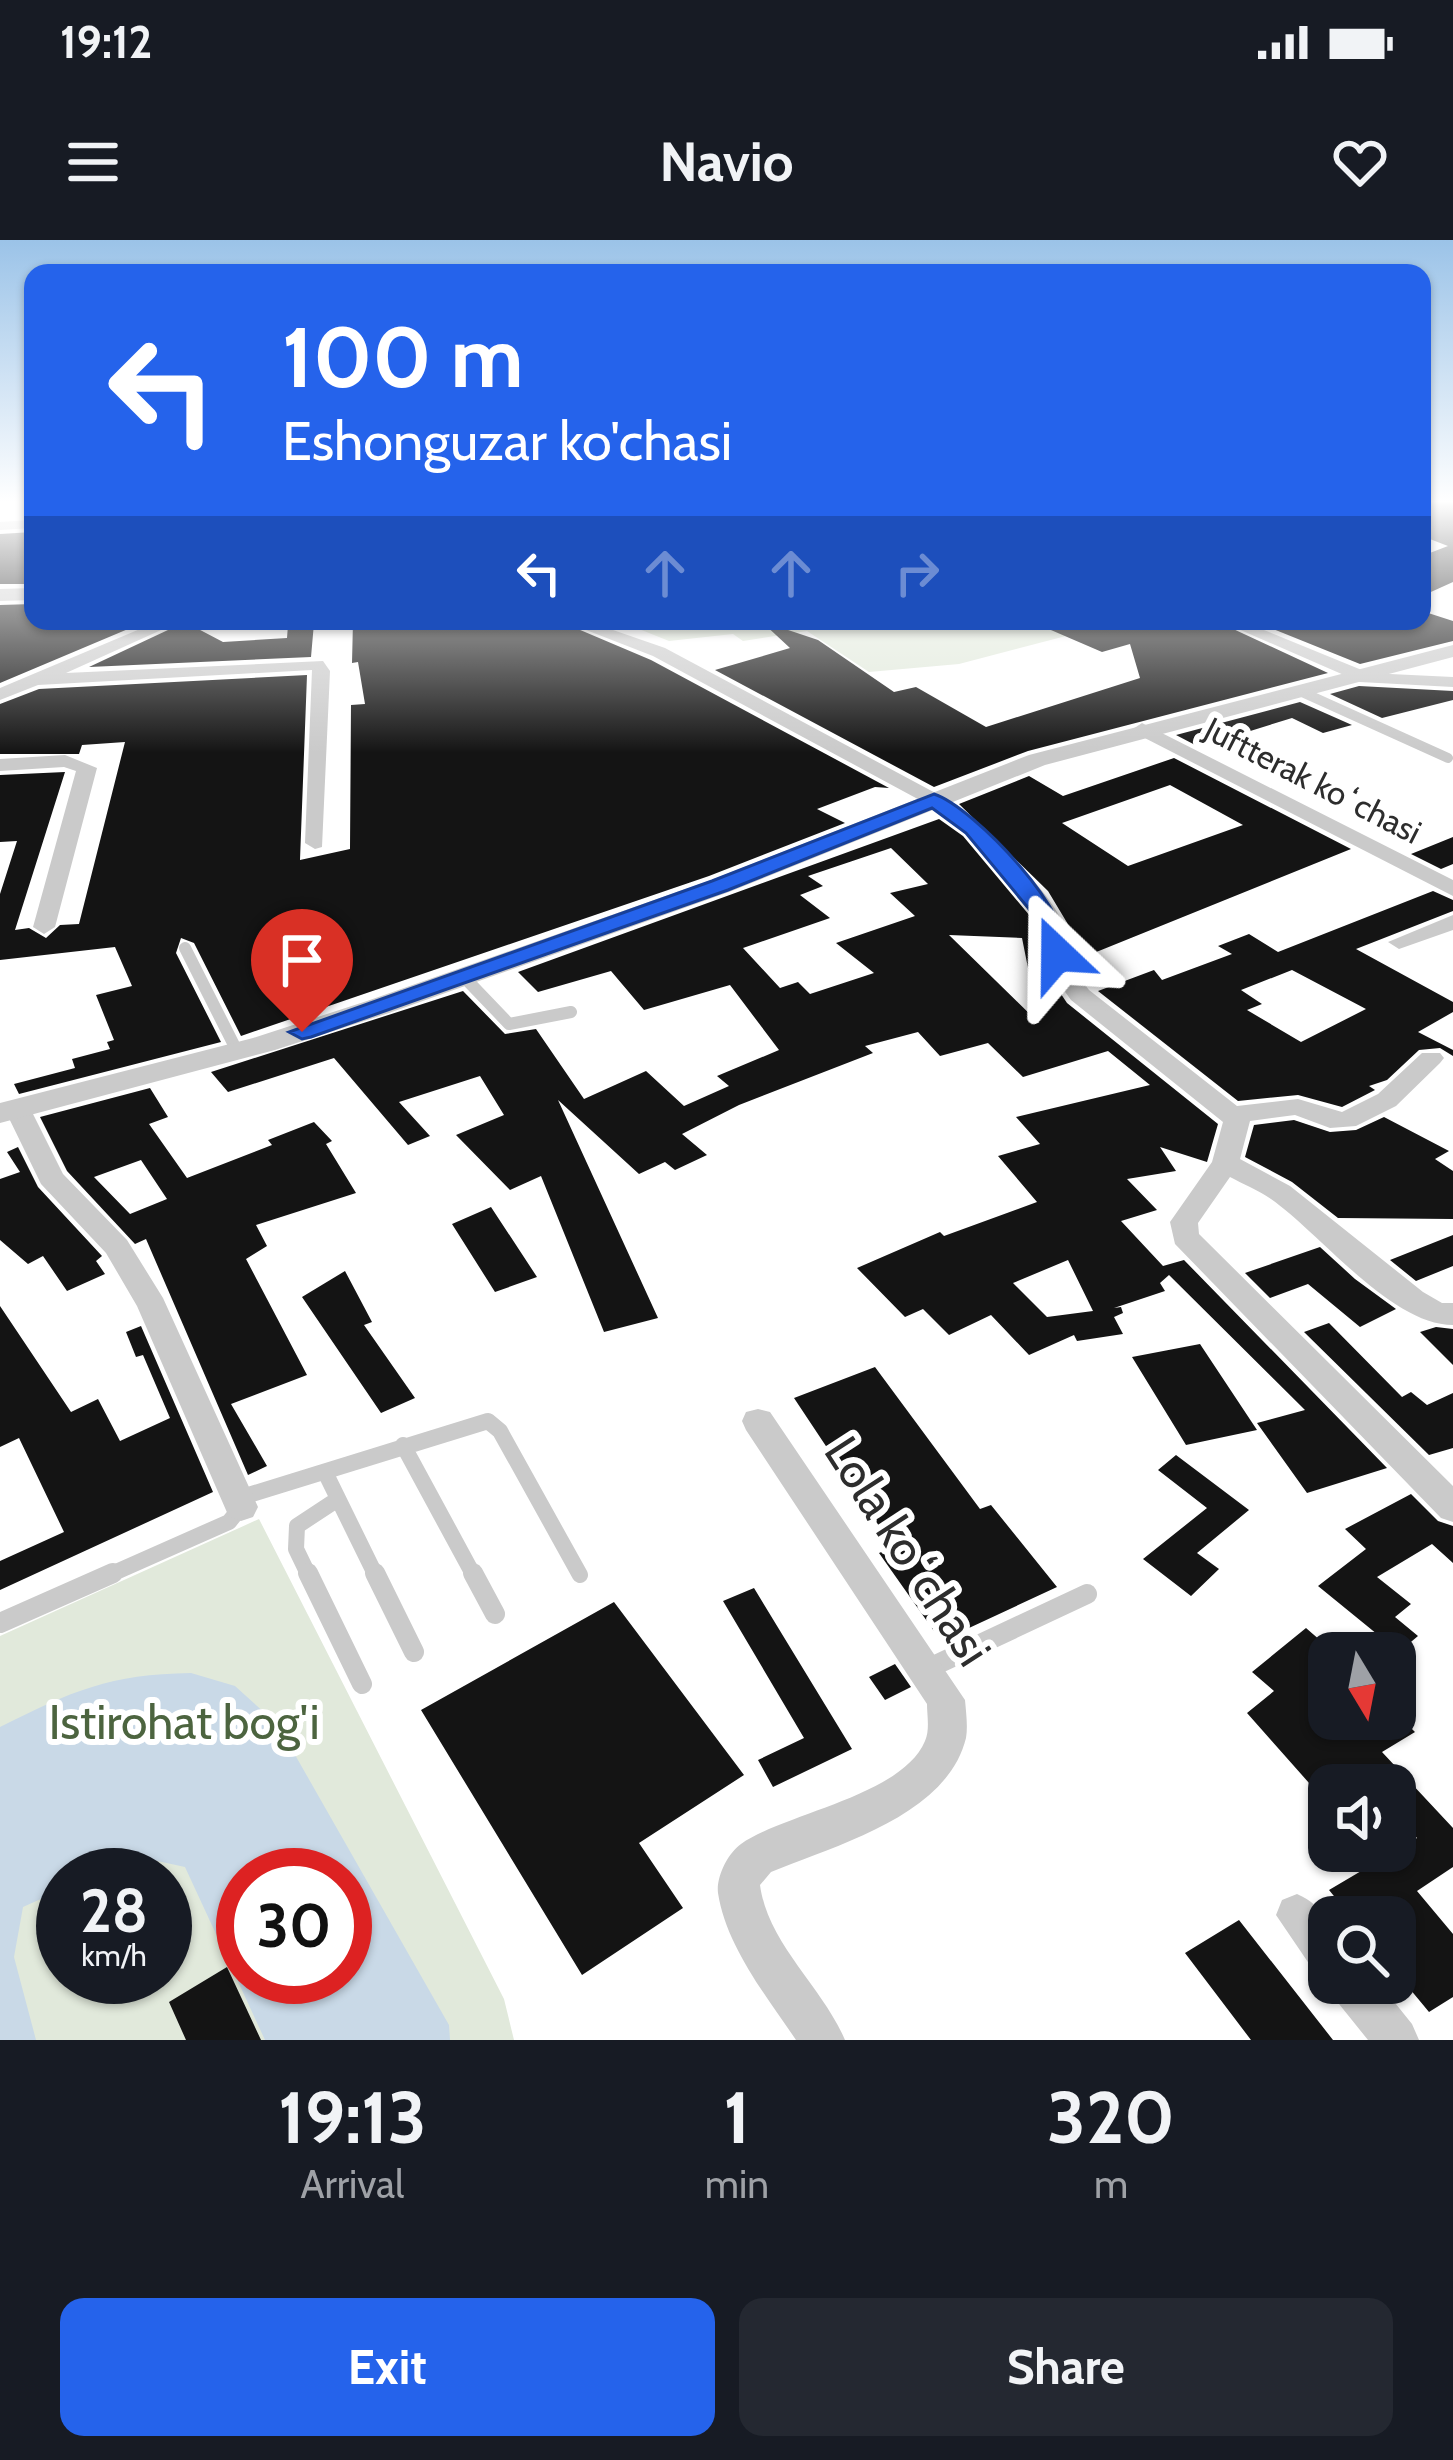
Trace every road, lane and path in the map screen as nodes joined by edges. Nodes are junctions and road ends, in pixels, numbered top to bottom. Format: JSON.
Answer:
{"nodes":[{"id":1,"x":152,"y":630,"type":"edge"},
{"id":2,"x":597,"y":630,"type":"edge"},
{"id":3,"x":1250,"y":630,"type":"edge"},
{"id":4,"x":1453,"y":651,"type":"edge"},
{"id":5,"x":1366,"y":678,"type":"junction"},
{"id":6,"x":37,"y":680,"type":"junction"},
{"id":7,"x":1453,"y":682,"type":"edge"},
{"id":8,"x":1302,"y":692,"type":"junction"},
{"id":9,"x":0,"y":695,"type":"edge"},
{"id":10,"x":1142,"y":729,"type":"junction"},
{"id":11,"x":1448,"y":758,"type":"dead end"},
{"id":12,"x":0,"y":765,"type":"edge"},
{"id":13,"x":934,"y":800,"type":"junction"},
{"id":14,"x":316,"y":843,"type":"dead end"},
{"id":15,"x":1453,"y":890,"type":"edge"},
{"id":16,"x":1453,"y":922,"type":"edge"},
{"id":17,"x":44,"y":927,"type":"dead end"},
{"id":18,"x":1399,"y":943,"type":"dead end"},
{"id":19,"x":185,"y":949,"type":"dead end"},
{"id":20,"x":464,"y":977,"type":"junction"},
{"id":21,"x":571,"y":1012,"type":"dead end"},
{"id":22,"x":237,"y":1051,"type":"junction"},
{"id":23,"x":1431,"y":1058,"type":"dead end"},
{"id":24,"x":9,"y":1110,"type":"edge"},
{"id":25,"x":1233,"y":1115,"type":"junction"},
{"id":26,"x":1225,"y":1162,"type":"junction"},
{"id":27,"x":1453,"y":1314,"type":"edge"},
{"id":28,"x":758,"y":1421,"type":"dead end"},
{"id":29,"x":403,"y":1445,"type":"junction"},
{"id":30,"x":325,"y":1472,"type":"junction"},
{"id":31,"x":338,"y":1499,"type":"junction"},
{"id":32,"x":240,"y":1503,"type":"junction"},
{"id":33,"x":1453,"y":1508,"type":"edge"},
{"id":34,"x":580,"y":1576,"type":"dead end"},
{"id":35,"x":1087,"y":1594,"type":"dead end"},
{"id":36,"x":495,"y":1614,"type":"dead end"},
{"id":37,"x":0,"y":1624,"type":"edge"},
{"id":38,"x":414,"y":1652,"type":"dead end"},
{"id":39,"x":927,"y":1669,"type":"junction"},
{"id":40,"x":362,"y":1684,"type":"dead end"},
{"id":41,"x":1297,"y":1915,"type":"dead end"},
{"id":42,"x":1308,"y":1929,"type":"edge"},
{"id":43,"x":1368,"y":2004,"type":"edge"},
{"id":44,"x":821,"y":2040,"type":"edge"},
{"id":45,"x":1396,"y":2040,"type":"edge"}],
"edges":[{"from":1,"to":6,"type":"street"},
{"from":2,"to":13,"type":"street"},
{"from":3,"to":5,"type":"street"},
{"from":4,"to":5,"type":"street"},
{"from":5,"to":7,"type":"street"},
{"from":5,"to":8,"type":"street"},
{"from":6,"to":9,"type":"street"},
{"from":6,"to":14,"type":"street"},
{"from":8,"to":10,"type":"street"},
{"from":8,"to":11,"type":"lane"},
{"from":10,"to":13,"type":"street"},
{"from":10,"to":15,"type":"street","name":"Juftterak koʻchasi"},
{"from":12,"to":17,"type":"street"},
{"from":13,"to":20,"type":"street"},
{"from":13,"to":25,"type":"street"},
{"from":16,"to":18,"type":"street"},
{"from":19,"to":22,"type":"lane"},
{"from":20,"to":21,"type":"lane"},
{"from":20,"to":22,"type":"street"},
{"from":22,"to":24,"type":"street"},
{"from":23,"to":25,"type":"street"},
{"from":24,"to":32,"type":"street"},
{"from":25,"to":26,"type":"street"},
{"from":26,"to":27,"type":"street"},
{"from":26,"to":33,"type":"street"},
{"from":28,"to":39,"type":"street","name":"Lola koʻchasi"},
{"from":29,"to":30,"type":"lane"},
{"from":29,"to":34,"type":"lane"},
{"from":29,"to":36,"type":"lane"},
{"from":30,"to":31,"type":"lane"},
{"from":30,"to":32,"type":"lane"},
{"from":31,"to":38,"type":"lane"},
{"from":31,"to":40,"type":"lane"},
{"from":32,"to":37,"type":"lane"},
{"from":35,"to":39,"type":"lane"},
{"from":39,"to":44,"type":"street","name":"Lola koʻchasi"},
{"from":41,"to":42,"type":"street"},
{"from":43,"to":45,"type":"street"}]}
